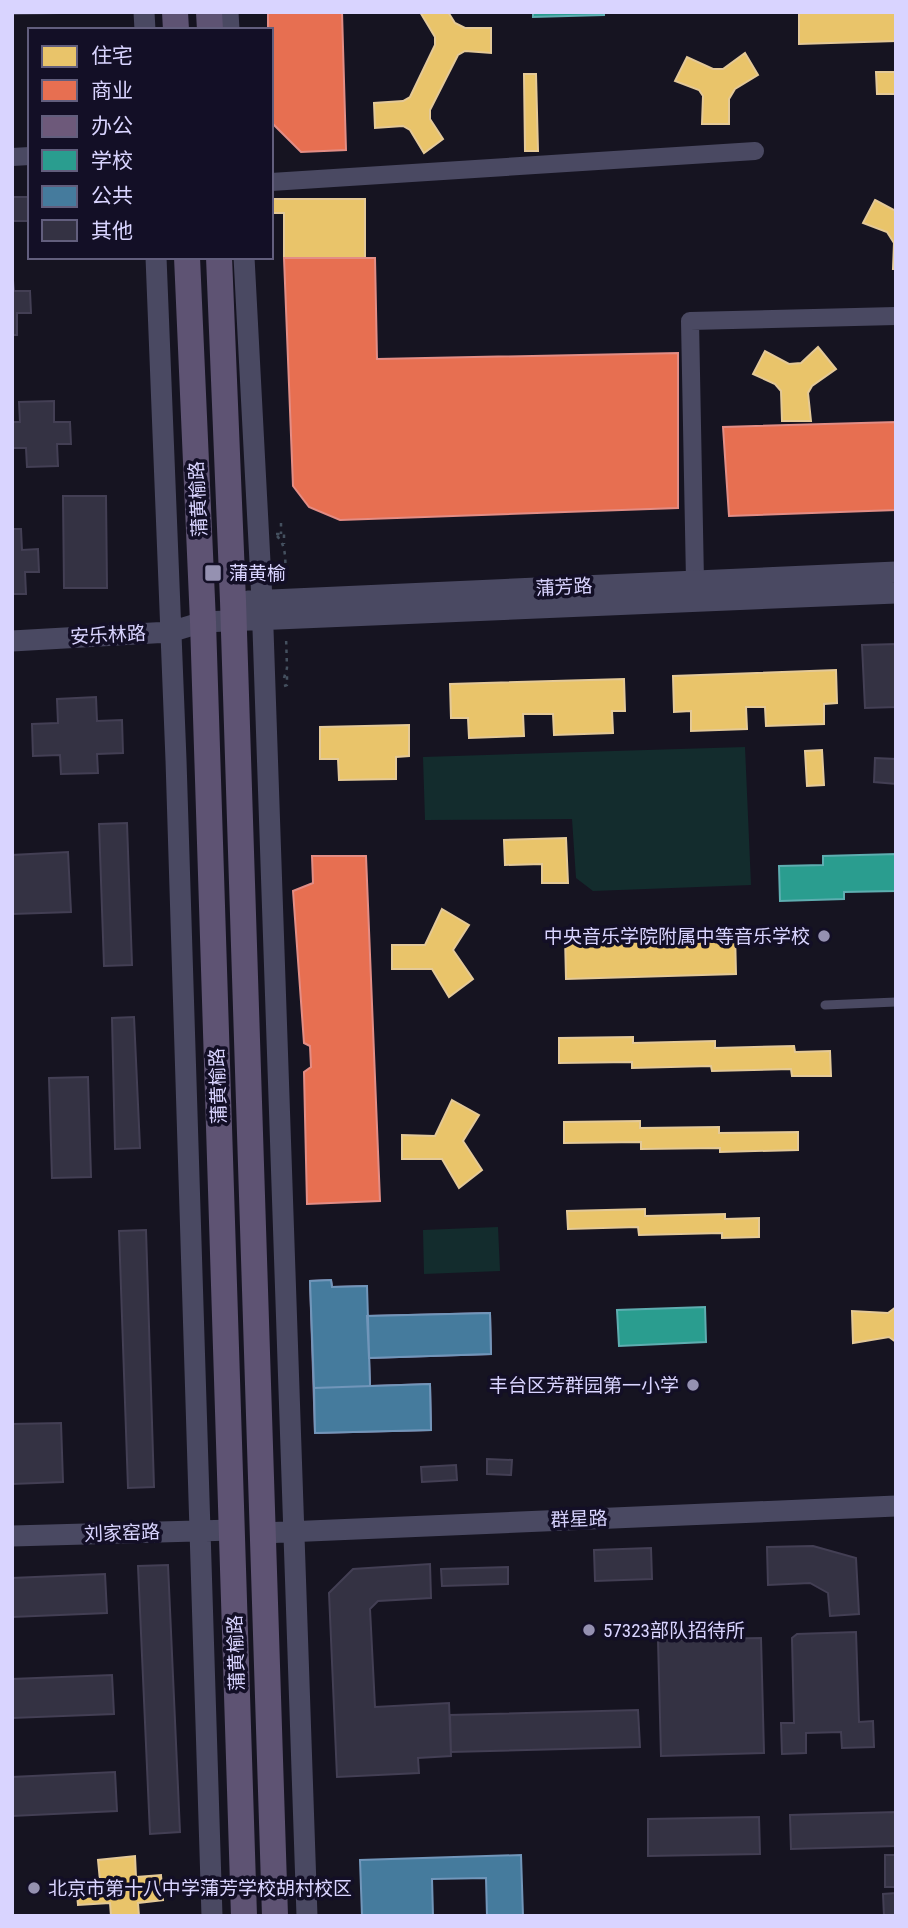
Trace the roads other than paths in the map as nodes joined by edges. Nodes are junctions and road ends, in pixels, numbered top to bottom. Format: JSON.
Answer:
{"nodes":[{"id":1,"x":755,"y":151,"type":"dead end"},
{"id":2,"x":273,"y":181,"type":"edge"},
{"id":3,"x":156,"y":259,"type":"edge"},
{"id":4,"x":187,"y":259,"type":"edge"},
{"id":5,"x":219,"y":259,"type":"edge"},
{"id":6,"x":244,"y":259,"type":"edge"},
{"id":7,"x":896,"y":316,"type":"edge"},
{"id":8,"x":896,"y":572,"type":"edge"},
{"id":9,"x":695,"y":581,"type":"junction"},
{"id":10,"x":896,"y":593,"type":"edge"},
{"id":11,"x":263,"y":610,"type":"junction"},
{"id":12,"x":233,"y":611,"type":"junction"},
{"id":13,"x":203,"y":622,"type":"junction"},
{"id":14,"x":170,"y":632,"type":"junction"},
{"id":15,"x":12,"y":640,"type":"edge"},
{"id":16,"x":896,"y":1002,"type":"edge"},
{"id":17,"x":825,"y":1005,"type":"dead end"},
{"id":18,"x":896,"y":1506,"type":"edge"},
{"id":19,"x":233,"y":1530,"type":"junction"},
{"id":20,"x":199,"y":1531,"type":"junction"},
{"id":21,"x":294,"y":1532,"type":"junction"},
{"id":22,"x":262,"y":1533,"type":"junction"},
{"id":23,"x":12,"y":1536,"type":"edge"},
{"id":24,"x":212,"y":1916,"type":"edge"},
{"id":25,"x":244,"y":1916,"type":"edge"},
{"id":26,"x":275,"y":1916,"type":"edge"},
{"id":27,"x":307,"y":1916,"type":"edge"}],
"edges":[{"from":1,"to":2,"type":"street"},
{"from":3,"to":14,"type":"street"},
{"from":4,"to":13,"type":"main road","name":"蒲黄榆路"},
{"from":5,"to":12,"type":"main road","name":"蒲黄榆路"},
{"from":6,"to":11,"type":"street"},
{"from":7,"to":9,"type":"street"},
{"from":8,"to":9,"type":"street","name":"蒲芳路"},
{"from":9,"to":11,"type":"street","name":"蒲芳路"},
{"from":10,"to":11,"type":"street","name":"蒲芳路"},
{"from":11,"to":12,"type":"street","name":"蒲芳路"},
{"from":11,"to":21,"type":"street"},
{"from":12,"to":13,"type":"street","name":"安乐林路"},
{"from":12,"to":22,"type":"main road","name":"蒲黄榆路"},
{"from":13,"to":14,"type":"street","name":"安乐林路"},
{"from":13,"to":19,"type":"main road","name":"蒲黄榆路"},
{"from":14,"to":15,"type":"street","name":"安乐林路"},
{"from":14,"to":20,"type":"street"},
{"from":16,"to":17,"type":"lane"},
{"from":18,"to":21,"type":"street","name":"群星路"},
{"from":19,"to":20,"type":"street","name":"刘家窑路"},
{"from":19,"to":25,"type":"main road","name":"蒲黄榆路"},
{"from":20,"to":23,"type":"street","name":"刘家窑路"},
{"from":20,"to":24,"type":"street"},
{"from":21,"to":22,"type":"street","name":"群星路"},
{"from":21,"to":27,"type":"street"},
{"from":22,"to":26,"type":"main road","name":"蒲黄榆路"}]}
